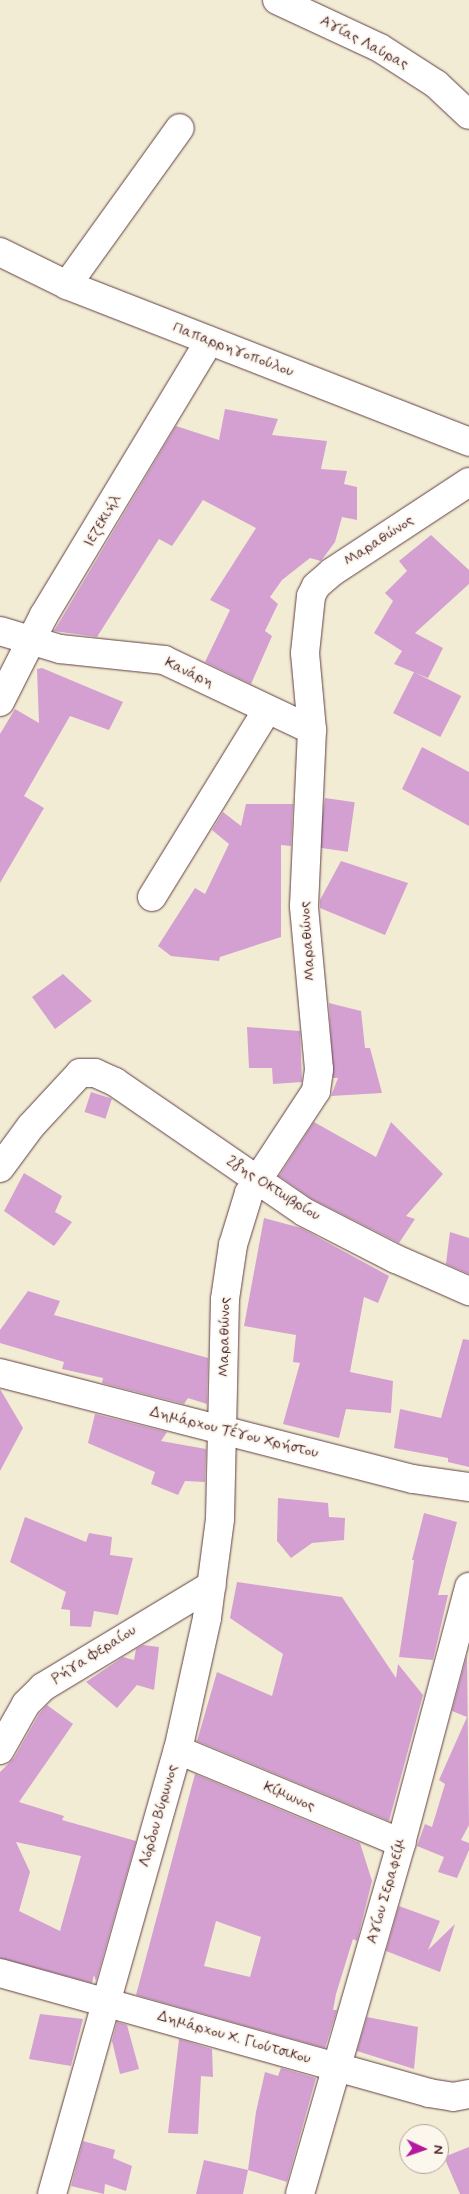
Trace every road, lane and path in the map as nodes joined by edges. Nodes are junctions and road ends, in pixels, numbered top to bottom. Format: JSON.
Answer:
{"nodes":[{"id":1,"x":277,"y":0,"type":"edge"},
{"id":2,"x":469,"y":115,"type":"edge"},
{"id":3,"x":180,"y":128,"type":"dead end"},
{"id":4,"x":0,"y":252,"type":"edge"},
{"id":5,"x":67,"y":285,"type":"junction"},
{"id":6,"x":209,"y":341,"type":"junction"},
{"id":7,"x":469,"y":442,"type":"edge"},
{"id":8,"x":469,"y":482,"type":"edge"},
{"id":9,"x":0,"y":631,"type":"edge"},
{"id":10,"x":33,"y":642,"type":"junction"},
{"id":11,"x":0,"y":702,"type":"edge"},
{"id":12,"x":267,"y":710,"type":"junction"},
{"id":13,"x":312,"y":730,"type":"junction"},
{"id":14,"x":152,"y":897,"type":"dead end"},
{"id":15,"x":0,"y":1168,"type":"edge"},
{"id":16,"x":256,"y":1181,"type":"junction"},
{"id":17,"x":469,"y":1291,"type":"edge"},
{"id":18,"x":0,"y":1374,"type":"edge"},
{"id":19,"x":224,"y":1430,"type":"junction"},
{"id":20,"x":469,"y":1487,"type":"edge"},
{"id":21,"x":212,"y":1585,"type":"junction"},
{"id":22,"x":469,"y":1587,"type":"edge"},
{"id":23,"x":462,"y":1646,"type":"edge"},
{"id":24,"x":0,"y":1750,"type":"edge"},
{"id":25,"x":178,"y":1750,"type":"junction"},
{"id":26,"x":400,"y":1843,"type":"junction"},
{"id":27,"x":0,"y":1973,"type":"edge"},
{"id":28,"x":105,"y":2001,"type":"junction"},
{"id":29,"x":337,"y":2067,"type":"junction"},
{"id":30,"x":469,"y":2094,"type":"edge"},
{"id":31,"x":52,"y":2194,"type":"edge"},
{"id":32,"x":300,"y":2194,"type":"edge"}],
"edges":[{"from":1,"to":2,"type":"street","name":"Αγίας Λαύρας"},
{"from":3,"to":5,"type":"street"},
{"from":4,"to":5,"type":"street","name":"Παπαρρηγοπούλου"},
{"from":5,"to":6,"type":"street","name":"Παπαρρηγοπούλου"},
{"from":6,"to":7,"type":"street","name":"Παπαρρηγοπούλου"},
{"from":6,"to":10,"type":"street","name":"Ιεζεκιήλ"},
{"from":8,"to":13,"type":"street","name":"Μαραθώνος"},
{"from":9,"to":10,"type":"street","name":"Κανάρη"},
{"from":10,"to":11,"type":"street","name":"Ιεζεκιήλ"},
{"from":10,"to":12,"type":"street","name":"Κανάρη"},
{"from":12,"to":13,"type":"street","name":"Κανάρη"},
{"from":12,"to":14,"type":"street"},
{"from":13,"to":16,"type":"street","name":"Μαραθώνος"},
{"from":15,"to":16,"type":"street","name":"28ης Οκτωβρίου"},
{"from":16,"to":17,"type":"street","name":"28ης Οκτωβρίου"},
{"from":16,"to":19,"type":"street","name":"Μαραθώνος"},
{"from":18,"to":19,"type":"street","name":"Δημάρχου Τέγου Χρήστου"},
{"from":19,"to":20,"type":"street","name":"Δημάρχου Τέγου Χρήστου"},
{"from":19,"to":21,"type":"street","name":"Λόρδου Βύρωνος"},
{"from":21,"to":24,"type":"street","name":"Ρήγα Φεραίου"},
{"from":21,"to":25,"type":"street","name":"Λόρδου Βύρωνος"},
{"from":22,"to":23,"type":"street","name":"Αγίου Σεραφείμ"},
{"from":23,"to":26,"type":"street","name":"Αγίου Σεραφείμ"},
{"from":25,"to":26,"type":"street","name":"Κίμωνος"},
{"from":25,"to":28,"type":"street","name":"Λόρδου Βύρωνος"},
{"from":26,"to":29,"type":"street","name":"Αγίου Σεραφείμ"},
{"from":27,"to":28,"type":"street","name":"Δημάρχου Χ. Γιούτσικου"},
{"from":28,"to":29,"type":"street","name":"Δημάρχου Χ. Γιούτσικου"},
{"from":28,"to":31,"type":"street","name":"Λόρδου Βύρωνος"},
{"from":29,"to":30,"type":"street","name":"Δημάρχου Χ. Γιούτσικου"},
{"from":29,"to":32,"type":"street","name":"Αγίου Σεραφείμ"}]}
